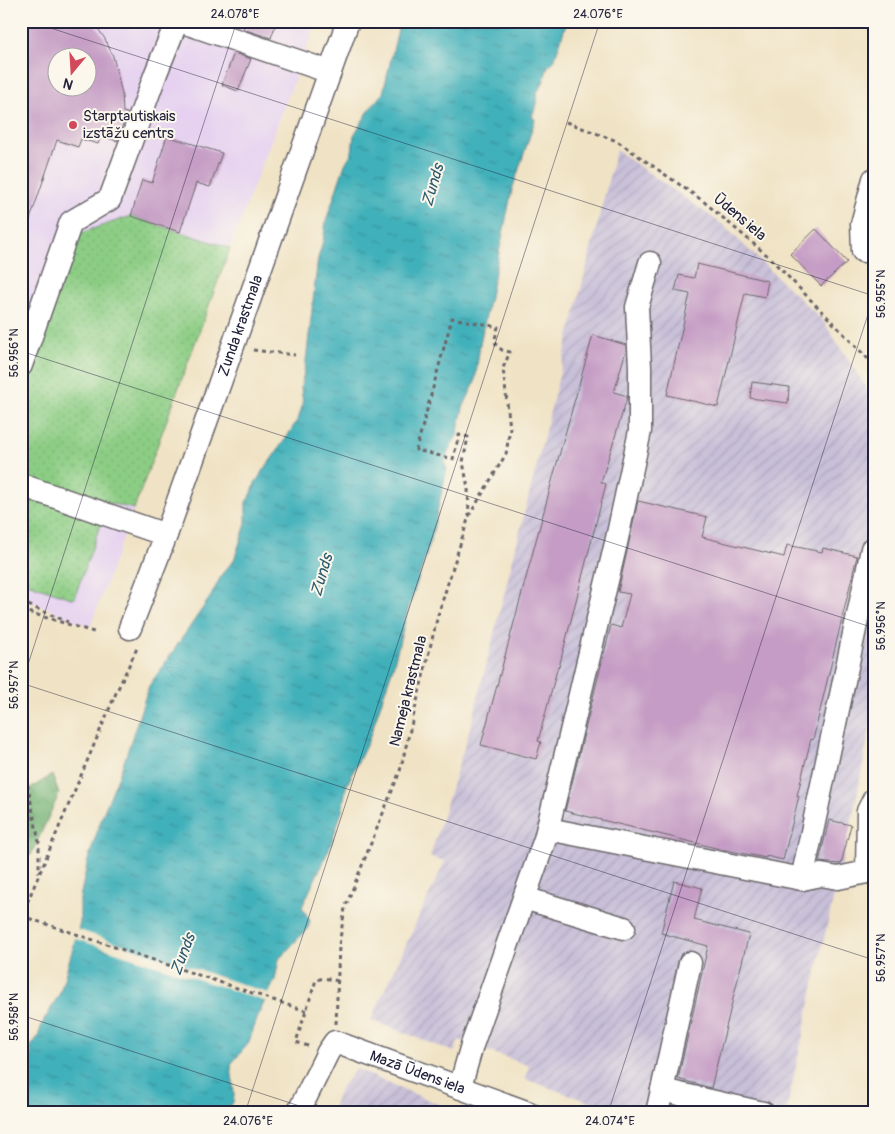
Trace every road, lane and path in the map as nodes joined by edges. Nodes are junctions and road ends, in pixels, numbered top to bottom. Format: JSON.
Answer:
{"nodes":[{"id":1,"x":178,"y":21,"type":"edge"},
{"id":2,"x":348,"y":21,"type":"edge"},
{"id":3,"x":330,"y":72,"type":"junction"},
{"id":4,"x":566,"y":122,"type":"dead end"},
{"id":5,"x":874,"y":179,"type":"edge"},
{"id":6,"x":863,"y":251,"type":"dead end"},
{"id":7,"x":650,"y":263,"type":"dead end"},
{"id":8,"x":248,"y":350,"type":"dead end"},
{"id":9,"x":295,"y":354,"type":"dead end"},
{"id":10,"x":21,"y":365,"type":"edge"},
{"id":11,"x":874,"y":365,"type":"edge"},
{"id":12,"x":21,"y":485,"type":"edge"},
{"id":13,"x":469,"y":516,"type":"junction"},
{"id":14,"x":166,"y":535,"type":"junction"},
{"id":15,"x":872,"y":549,"type":"dead end"},
{"id":16,"x":21,"y":602,"type":"edge"},
{"id":17,"x":21,"y":610,"type":"edge"},
{"id":18,"x":130,"y":628,"type":"dead end"},
{"id":19,"x":85,"y":629,"type":"junction"},
{"id":20,"x":98,"y":633,"type":"dead end"},
{"id":21,"x":21,"y":752,"type":"edge"},
{"id":22,"x":874,"y":799,"type":"edge"},
{"id":23,"x":548,"y":829,"type":"junction"},
{"id":24,"x":870,"y":872,"type":"edge"},
{"id":25,"x":39,"y":876,"type":"dead end"},
{"id":26,"x":802,"y":879,"type":"junction"},
{"id":27,"x":524,"y":898,"type":"junction"},
{"id":28,"x":22,"y":917,"type":"edge"},
{"id":29,"x":624,"y":928,"type":"dead end"},
{"id":30,"x":690,"y":963,"type":"dead end"},
{"id":31,"x":338,"y":981,"type":"junction"},
{"id":32,"x":305,"y":1009,"type":"junction"},
{"id":33,"x":296,"y":1042,"type":"dead end"},
{"id":34,"x":334,"y":1042,"type":"junction"},
{"id":35,"x":460,"y":1087,"type":"junction"},
{"id":36,"x":662,"y":1090,"type":"junction"},
{"id":37,"x":298,"y":1113,"type":"edge"},
{"id":38,"x":529,"y":1113,"type":"edge"},
{"id":39,"x":657,"y":1113,"type":"edge"},
{"id":40,"x":763,"y":1113,"type":"edge"}],
"edges":[{"from":1,"to":3,"type":"street"},
{"from":1,"to":10,"type":"street"},
{"from":2,"to":3,"type":"street","name":"Zunda krastmala"},
{"from":3,"to":14,"type":"street","name":"Zunda krastmala"},
{"from":4,"to":11,"type":"path","name":"Ūdens iela"},
{"from":5,"to":6,"type":"street"},
{"from":7,"to":23,"type":"street"},
{"from":8,"to":9,"type":"path"},
{"from":12,"to":14,"type":"street"},
{"from":13,"to":13,"type":"path","name":"Nameja krastmala"},
{"from":13,"to":31,"type":"path","name":"Nameja krastmala"},
{"from":14,"to":18,"type":"street","name":"Zunda krastmala"},
{"from":15,"to":26,"type":"street"},
{"from":16,"to":19,"type":"path"},
{"from":17,"to":19,"type":"path"},
{"from":19,"to":20,"type":"path"},
{"from":21,"to":25,"type":"path"},
{"from":22,"to":24,"type":"street"},
{"from":23,"to":26,"type":"street"},
{"from":23,"to":27,"type":"street"},
{"from":24,"to":26,"type":"street"},
{"from":27,"to":29,"type":"street"},
{"from":27,"to":35,"type":"street"},
{"from":28,"to":32,"type":"path"},
{"from":30,"to":36,"type":"street"},
{"from":31,"to":32,"type":"path"},
{"from":31,"to":34,"type":"path","name":"Nameja krastmala"},
{"from":32,"to":33,"type":"path"},
{"from":34,"to":35,"type":"street","name":"Mazā Ūdens iela"},
{"from":34,"to":37,"type":"street"},
{"from":35,"to":38,"type":"street","name":"Mazā Ūdens iela"},
{"from":36,"to":39,"type":"street"},
{"from":36,"to":40,"type":"street"}]}
